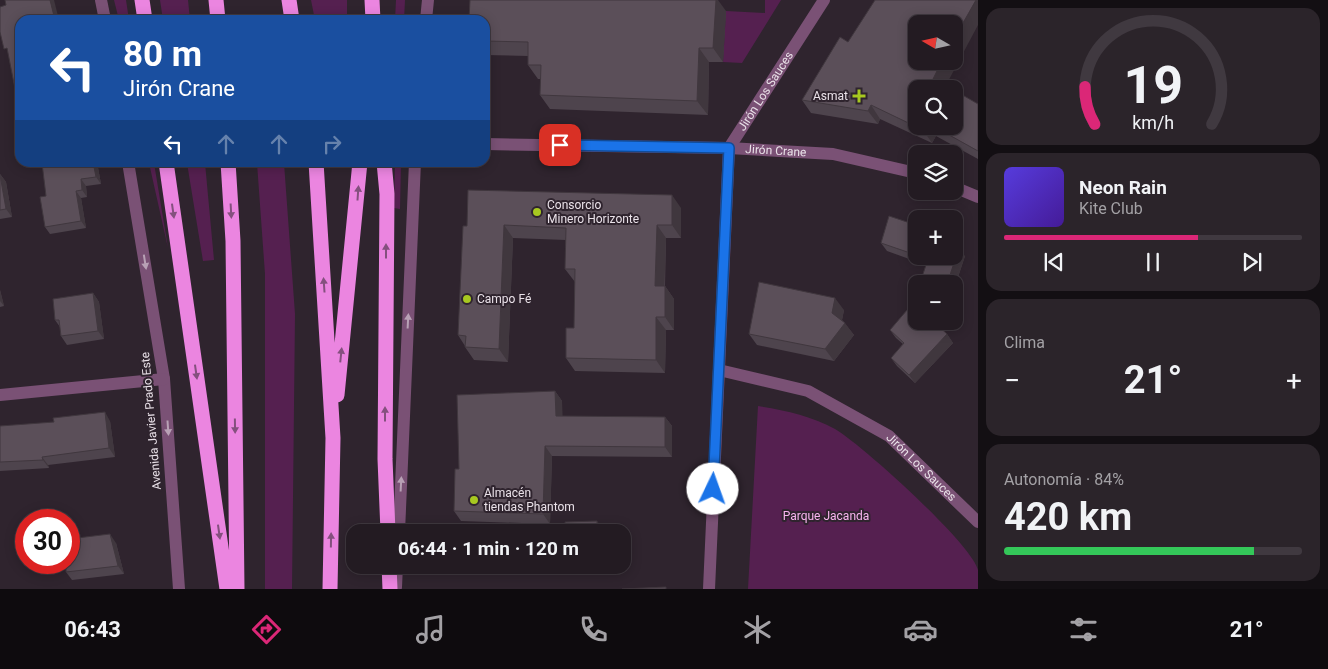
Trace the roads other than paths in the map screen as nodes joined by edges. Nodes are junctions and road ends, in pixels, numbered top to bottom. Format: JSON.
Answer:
{"nodes":[{"id":1,"x":101,"y":0,"type":"edge"},
{"id":2,"x":142,"y":0,"type":"edge"},
{"id":3,"x":216,"y":0,"type":"edge"},
{"id":4,"x":289,"y":0,"type":"edge"},
{"id":5,"x":371,"y":0,"type":"edge"},
{"id":6,"x":428,"y":0,"type":"edge"},
{"id":7,"x":824,"y":0,"type":"edge"},
{"id":8,"x":104,"y":15,"type":"edge"},
{"id":9,"x":144,"y":15,"type":"edge"},
{"id":10,"x":218,"y":15,"type":"edge"},
{"id":11,"x":291,"y":15,"type":"edge"},
{"id":12,"x":370,"y":15,"type":"edge"},
{"id":13,"x":373,"y":15,"type":"edge"},
{"id":14,"x":426,"y":15,"type":"edge"},
{"id":15,"x":490,"y":144,"type":"edge"},
{"id":16,"x":729,"y":148,"type":"junction"},
{"id":17,"x":129,"y":167,"type":"edge"},
{"id":18,"x":167,"y":167,"type":"edge"},
{"id":19,"x":228,"y":167,"type":"edge"},
{"id":20,"x":316,"y":167,"type":"edge"},
{"id":21,"x":360,"y":167,"type":"edge"},
{"id":22,"x":384,"y":167,"type":"edge"},
{"id":23,"x":416,"y":167,"type":"edge"},
{"id":24,"x":908,"y":172,"type":"edge"},
{"id":25,"x":963,"y":191,"type":"edge"},
{"id":26,"x":978,"y":197,"type":"edge"},
{"id":27,"x":719,"y":370,"type":"junction"},
{"id":28,"x":164,"y":379,"type":"junction"},
{"id":29,"x":0,"y":395,"type":"edge"},
{"id":30,"x":333,"y":438,"type":"junction"},
{"id":31,"x":978,"y":522,"type":"edge"},
{"id":32,"x":388,"y":524,"type":"edge"},
{"id":33,"x":399,"y":524,"type":"edge"},
{"id":34,"x":389,"y":574,"type":"edge"},
{"id":35,"x":397,"y":574,"type":"edge"},
{"id":36,"x":179,"y":589,"type":"edge"},
{"id":37,"x":227,"y":589,"type":"edge"},
{"id":38,"x":237,"y":589,"type":"edge"},
{"id":39,"x":330,"y":589,"type":"edge"},
{"id":40,"x":390,"y":589,"type":"edge"},
{"id":41,"x":396,"y":589,"type":"edge"},
{"id":42,"x":709,"y":589,"type":"edge"}],
"edges":[{"from":1,"to":8,"type":"street"},
{"from":2,"to":9,"type":"highway"},
{"from":3,"to":10,"type":"highway"},
{"from":4,"to":11,"type":"highway"},
{"from":5,"to":12,"type":"highway"},
{"from":5,"to":13,"type":"highway"},
{"from":6,"to":14,"type":"street"},
{"from":7,"to":16,"type":"street","name":"Jirón Los Sauces"},
{"from":15,"to":16,"type":"street","name":"Jirón Crane"},
{"from":16,"to":24,"type":"street","name":"Jirón Crane"},
{"from":16,"to":27,"type":"street"},
{"from":17,"to":28,"type":"street","name":"Avenida Javier Prado Este","one_way":true},
{"from":18,"to":37,"type":"highway","one_way":true},
{"from":19,"to":38,"type":"highway","one_way":true},
{"from":30,"to":20,"type":"highway","one_way":true},
{"from":30,"to":21,"type":"highway","one_way":true},
{"from":32,"to":22,"type":"highway","one_way":true},
{"from":33,"to":23,"type":"street","one_way":true},
{"from":25,"to":26,"type":"street"},
{"from":27,"to":31,"type":"street","name":"Jirón Los Sauces"},
{"from":27,"to":42,"type":"street"},
{"from":28,"to":29,"type":"street"},
{"from":28,"to":36,"type":"street","name":"Avenida Javier Prado Este","one_way":true},
{"from":39,"to":30,"type":"highway","one_way":true},
{"from":34,"to":40,"type":"highway"},
{"from":35,"to":41,"type":"street"}]}
